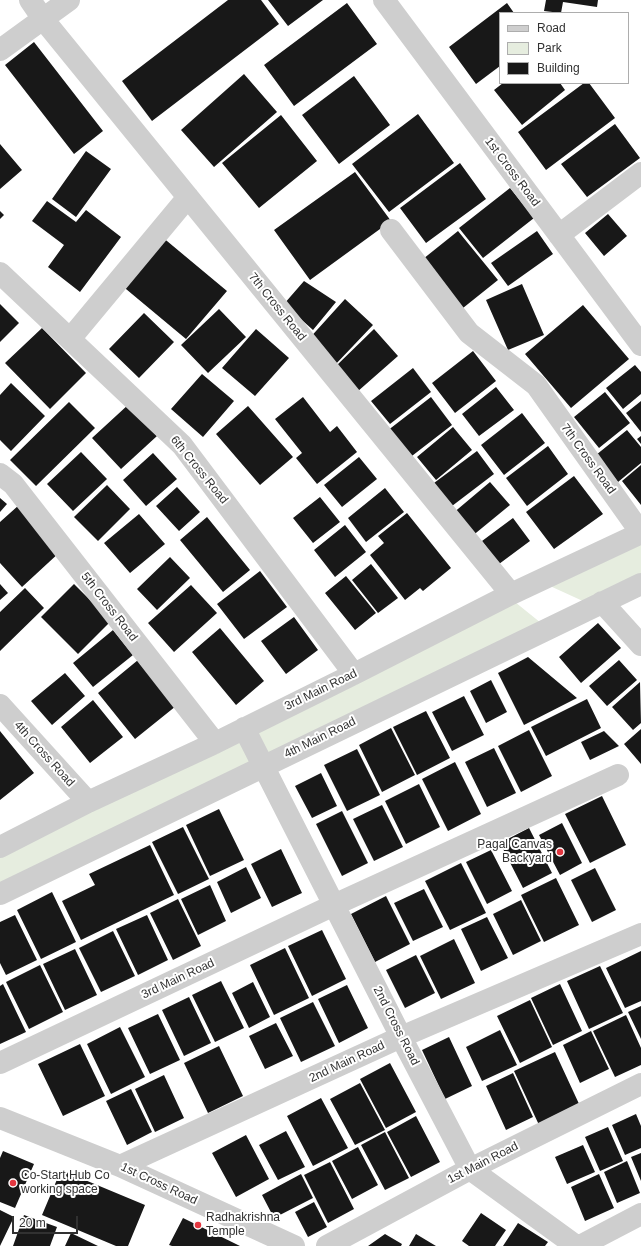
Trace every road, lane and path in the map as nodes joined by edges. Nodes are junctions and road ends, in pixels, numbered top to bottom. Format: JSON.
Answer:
{"nodes":[{"id":1,"x":30,"y":0,"type":"edge"},
{"id":2,"x":69,"y":0,"type":"edge"},
{"id":3,"x":384,"y":0,"type":"edge"},
{"id":4,"x":43,"y":19,"type":"junction"},
{"id":5,"x":0,"y":50,"type":"edge"},
{"id":6,"x":641,"y":172,"type":"edge"},
{"id":7,"x":188,"y":197,"type":"junction"},
{"id":8,"x":391,"y":230,"type":"dead end"},
{"id":9,"x":559,"y":235,"type":"junction"},
{"id":10,"x":0,"y":273,"type":"edge"},
{"id":11,"x":70,"y":339,"type":"junction"},
{"id":12,"x":641,"y":345,"type":"edge"},
{"id":13,"x":0,"y":474,"type":"edge"},
{"id":14,"x":641,"y":533,"type":"edge"},
{"id":15,"x":641,"y":584,"type":"edge"},
{"id":16,"x":511,"y":594,"type":"junction"},
{"id":17,"x":602,"y":602,"type":"junction"},
{"id":18,"x":641,"y":645,"type":"edge"},
{"id":19,"x":354,"y":674,"type":"junction"},
{"id":20,"x":0,"y":705,"type":"edge"},
{"id":21,"x":244,"y":728,"type":"junction"},
{"id":22,"x":214,"y":743,"type":"junction"},
{"id":23,"x":264,"y":765,"type":"junction"},
{"id":24,"x":618,"y":775,"type":"dead end"},
{"id":25,"x":88,"y":802,"type":"junction"},
{"id":26,"x":0,"y":847,"type":"edge"},
{"id":27,"x":0,"y":894,"type":"edge"},
{"id":28,"x":334,"y":905,"type":"junction"},
{"id":29,"x":641,"y":934,"type":"edge"},
{"id":30,"x":401,"y":1037,"type":"junction"},
{"id":31,"x":0,"y":1063,"type":"edge"},
{"id":32,"x":641,"y":1084,"type":"edge"},
{"id":33,"x":0,"y":1118,"type":"edge"},
{"id":34,"x":120,"y":1166,"type":"junction"},
{"id":35,"x":470,"y":1169,"type":"junction"},
{"id":36,"x":641,"y":1214,"type":"edge"},
{"id":37,"x":294,"y":1246,"type":"edge"},
{"id":38,"x":327,"y":1246,"type":"edge"},
{"id":39,"x":576,"y":1246,"type":"edge"},
{"id":40,"x":580,"y":1246,"type":"edge"}],
"edges":[{"from":1,"to":4,"type":"street"},
{"from":2,"to":4,"type":"street"},
{"from":3,"to":9,"type":"street","name":"1st Cross Road"},
{"from":4,"to":5,"type":"street"},
{"from":4,"to":7,"type":"street","name":"7th Cross Road"},
{"from":6,"to":9,"type":"street"},
{"from":7,"to":11,"type":"street"},
{"from":7,"to":16,"type":"street","name":"7th Cross Road"},
{"from":8,"to":14,"type":"street","name":"7th Cross Road"},
{"from":9,"to":12,"type":"street","name":"1st Cross Road"},
{"from":10,"to":11,"type":"street","name":"6th Cross Road"},
{"from":11,"to":19,"type":"street","name":"6th Cross Road"},
{"from":13,"to":22,"type":"street","name":"5th Cross Road"},
{"from":14,"to":16,"type":"street","name":"3rd Main Road"},
{"from":15,"to":17,"type":"street","name":"4th Main Road"},
{"from":16,"to":19,"type":"street","name":"3rd Main Road"},
{"from":17,"to":18,"type":"street"},
{"from":17,"to":23,"type":"street","name":"4th Main Road"},
{"from":19,"to":21,"type":"street","name":"3rd Main Road"},
{"from":20,"to":25,"type":"street","name":"4th Cross Road"},
{"from":21,"to":22,"type":"street","name":"3rd Main Road"},
{"from":21,"to":23,"type":"street","name":"2nd Cross Road"},
{"from":22,"to":25,"type":"street","name":"3rd Main Road"},
{"from":23,"to":27,"type":"street","name":"4th Main Road"},
{"from":23,"to":28,"type":"street","name":"2nd Cross Road"},
{"from":24,"to":28,"type":"street","name":"3rd Main Road"},
{"from":25,"to":26,"type":"street","name":"3rd Main Road"},
{"from":28,"to":30,"type":"street","name":"2nd Cross Road"},
{"from":28,"to":31,"type":"street","name":"3rd Main Road"},
{"from":29,"to":30,"type":"street","name":"2nd Main Road"},
{"from":30,"to":34,"type":"street","name":"2nd Main Road"},
{"from":30,"to":35,"type":"street","name":"2nd Cross Road"},
{"from":32,"to":35,"type":"street","name":"1st Main Road"},
{"from":33,"to":34,"type":"street","name":"1st Cross Road"},
{"from":34,"to":37,"type":"street","name":"1st Cross Road"},
{"from":35,"to":38,"type":"street","name":"1st Main Road"},
{"from":35,"to":39,"type":"street","name":"2nd Cross Road"},
{"from":36,"to":40,"type":"street"}]}
